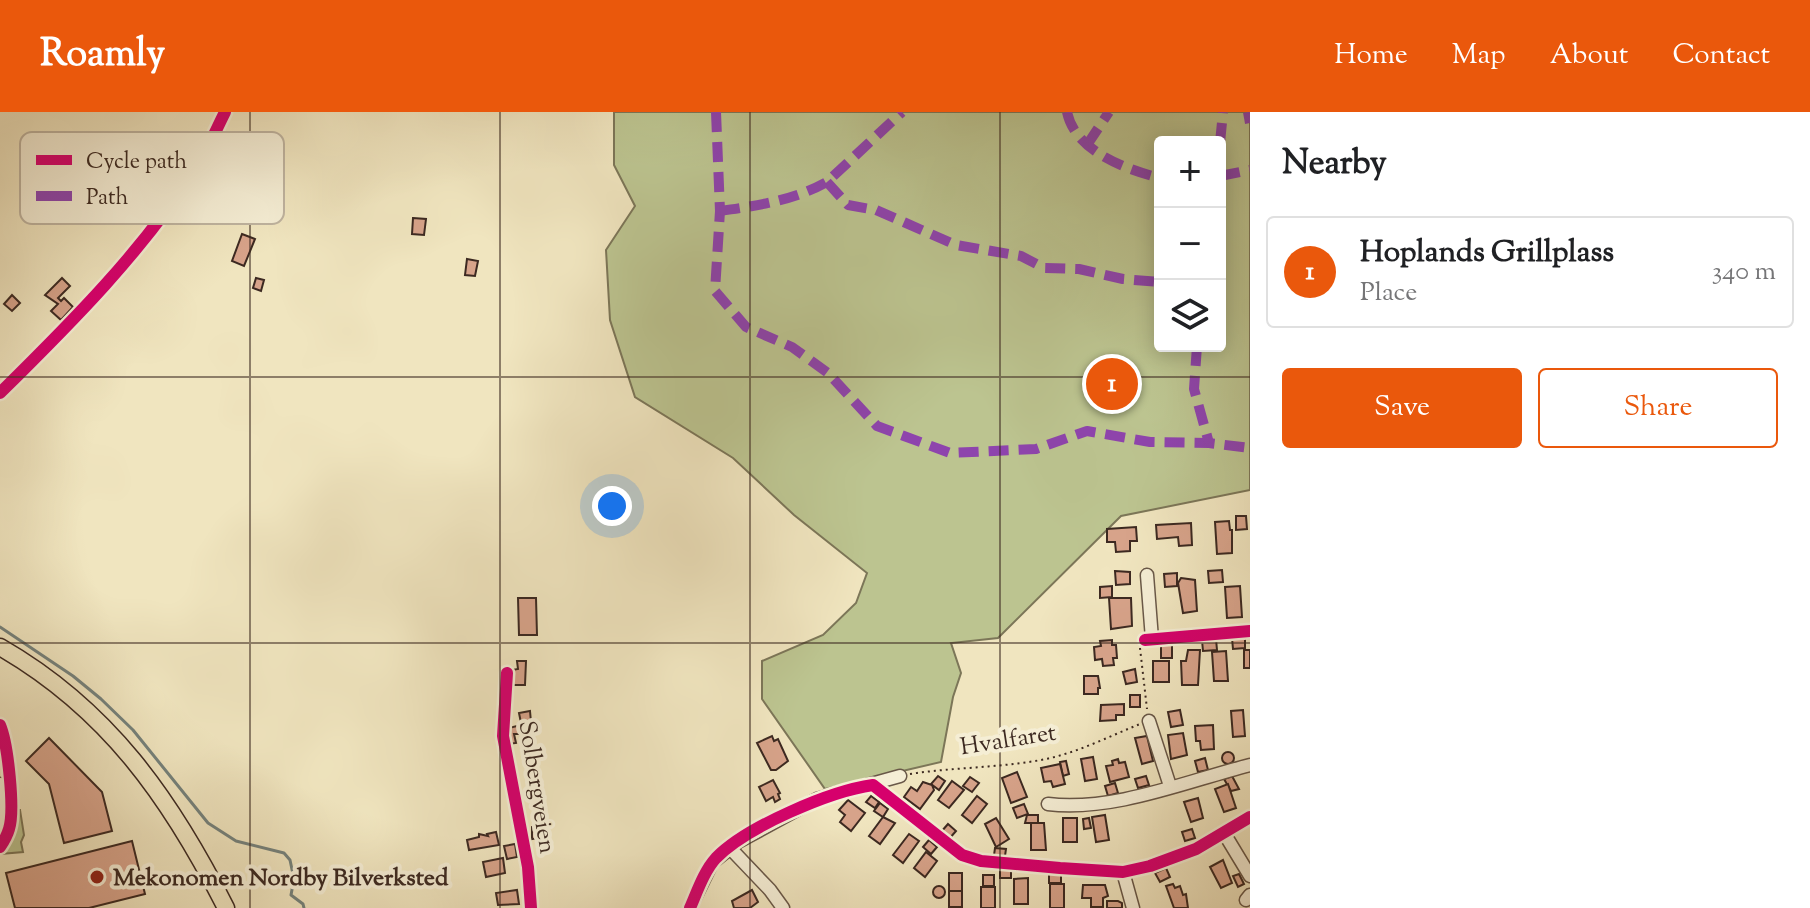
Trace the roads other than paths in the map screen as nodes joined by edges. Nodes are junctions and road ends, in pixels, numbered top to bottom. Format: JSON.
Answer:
{"nodes":[{"id":1,"x":225,"y":112,"type":"edge"},
{"id":2,"x":215,"y":132,"type":"edge"},
{"id":3,"x":154,"y":224,"type":"edge"},
{"id":4,"x":0,"y":393,"type":"edge"},
{"id":5,"x":1147,"y":575,"type":"dead end"},
{"id":6,"x":1250,"y":631,"type":"edge"},
{"id":7,"x":0,"y":647,"type":"edge"},
{"id":8,"x":507,"y":673,"type":"dead end"},
{"id":9,"x":1149,"y":721,"type":"road end"},
{"id":10,"x":1250,"y":765,"type":"edge"},
{"id":11,"x":900,"y":776,"type":"road end"},
{"id":12,"x":0,"y":784,"type":"edge"},
{"id":13,"x":873,"y":785,"type":"junction"},
{"id":14,"x":1170,"y":786,"type":"junction"},
{"id":15,"x":1048,"y":804,"type":"dead end"},
{"id":16,"x":1250,"y":817,"type":"edge"},
{"id":17,"x":0,"y":827,"type":"edge"},
{"id":18,"x":1224,"y":833,"type":"junction"},
{"id":19,"x":730,"y":848,"type":"junction"},
{"id":20,"x":1123,"y":872,"type":"junction"},
{"id":21,"x":1250,"y":876,"type":"edge"},
{"id":22,"x":226,"y":908,"type":"edge"},
{"id":23,"x":531,"y":908,"type":"edge"},
{"id":24,"x":690,"y":908,"type":"edge"},
{"id":25,"x":783,"y":908,"type":"edge"},
{"id":26,"x":1133,"y":908,"type":"edge"}],
"edges":[{"from":1,"to":2,"type":"street"},
{"from":3,"to":4,"type":"street"},
{"from":5,"to":6,"type":"street"},
{"from":7,"to":22,"type":"main road"},
{"from":8,"to":23,"type":"street","name":"Solbergveien"},
{"from":9,"to":14,"type":"street"},
{"from":10,"to":14,"type":"street"},
{"from":11,"to":13,"type":"street"},
{"from":12,"to":17,"type":"street"},
{"from":13,"to":19,"type":"street"},
{"from":13,"to":20,"type":"street"},
{"from":14,"to":15,"type":"street"},
{"from":16,"to":18,"type":"street"},
{"from":18,"to":20,"type":"street"},
{"from":18,"to":21,"type":"street"},
{"from":19,"to":24,"type":"street"},
{"from":19,"to":25,"type":"street"},
{"from":20,"to":26,"type":"street"}]}
